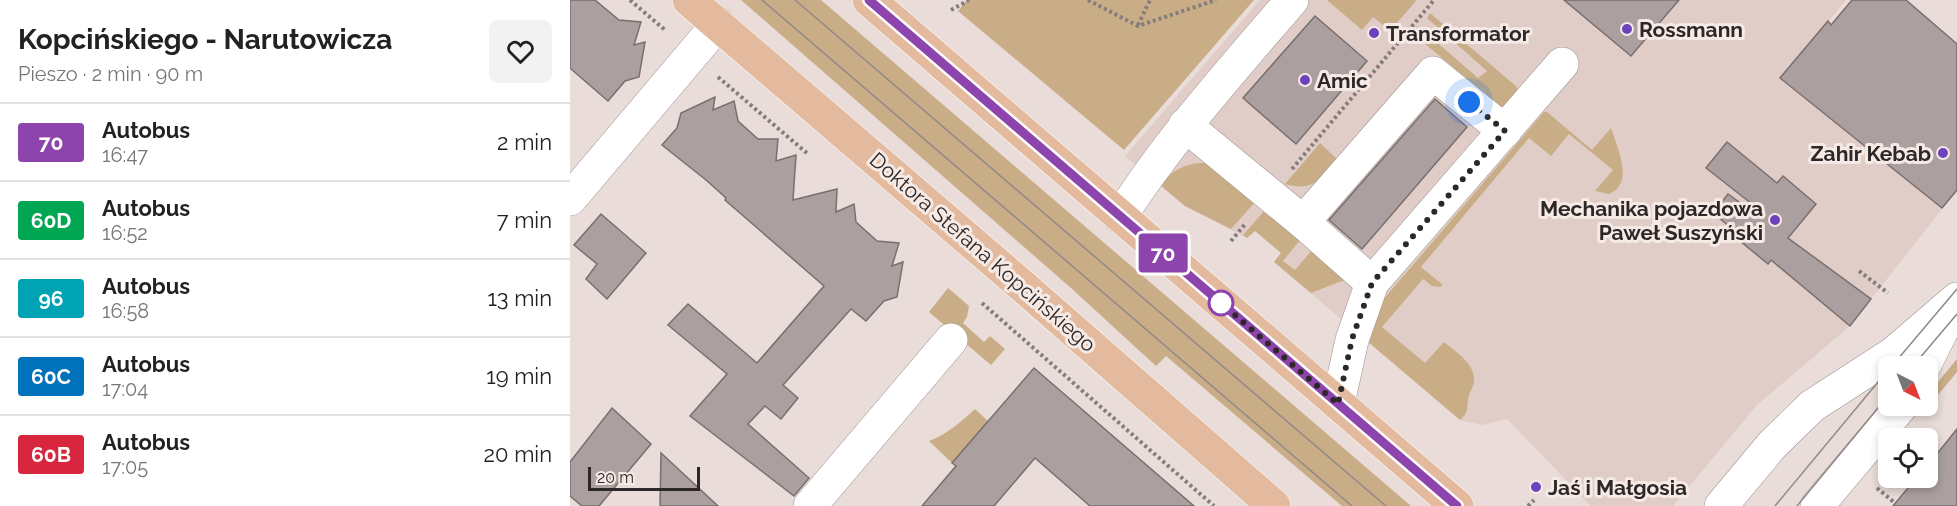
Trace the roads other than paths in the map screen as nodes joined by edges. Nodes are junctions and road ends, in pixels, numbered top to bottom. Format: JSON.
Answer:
{"nodes":[{"id":1,"x":689,"y":0,"type":"edge"},
{"id":2,"x":869,"y":0,"type":"edge"},
{"id":3,"x":1292,"y":0,"type":"edge"},
{"id":4,"x":717,"y":24,"type":"junction"},
{"id":5,"x":1562,"y":64,"type":"dead end"},
{"id":6,"x":1185,"y":124,"type":"junction"},
{"id":7,"x":1505,"y":131,"type":"junction"},
{"id":8,"x":570,"y":199,"type":"edge"},
{"id":9,"x":1120,"y":216,"type":"junction"},
{"id":10,"x":1303,"y":222,"type":"junction"},
{"id":11,"x":1372,"y":283,"type":"junction"},
{"id":12,"x":1957,"y":299,"type":"edge"},
{"id":13,"x":1957,"y":304,"type":"edge"},
{"id":14,"x":951,"y":340,"type":"dead end"},
{"id":15,"x":1929,"y":356,"type":"edge"},
{"id":16,"x":1338,"y":404,"type":"junction"},
{"id":17,"x":1893,"y":416,"type":"edge"},
{"id":18,"x":810,"y":506,"type":"edge"},
{"id":19,"x":1274,"y":506,"type":"edge"},
{"id":20,"x":1457,"y":506,"type":"edge"},
{"id":21,"x":1721,"y":506,"type":"edge"},
{"id":22,"x":1817,"y":506,"type":"edge"}],
"edges":[{"from":1,"to":4,"type":"main road","name":"Doktora Stefana Kopcińskiego"},
{"from":2,"to":9,"type":"main road"},
{"from":3,"to":6,"type":"street"},
{"from":4,"to":8,"type":"street"},
{"from":4,"to":19,"type":"main road","name":"Doktora Stefana Kopcińskiego"},
{"from":5,"to":7,"type":"street"},
{"from":6,"to":9,"type":"street"},
{"from":6,"to":10,"type":"street"},
{"from":7,"to":10,"type":"street"},
{"from":7,"to":11,"type":"street"},
{"from":9,"to":16,"type":"main road"},
{"from":10,"to":11,"type":"street"},
{"from":11,"to":16,"type":"street"},
{"from":12,"to":21,"type":"street"},
{"from":13,"to":15,"type":"street"},
{"from":14,"to":18,"type":"street"},
{"from":16,"to":20,"type":"main road"},
{"from":17,"to":22,"type":"street"}]}
